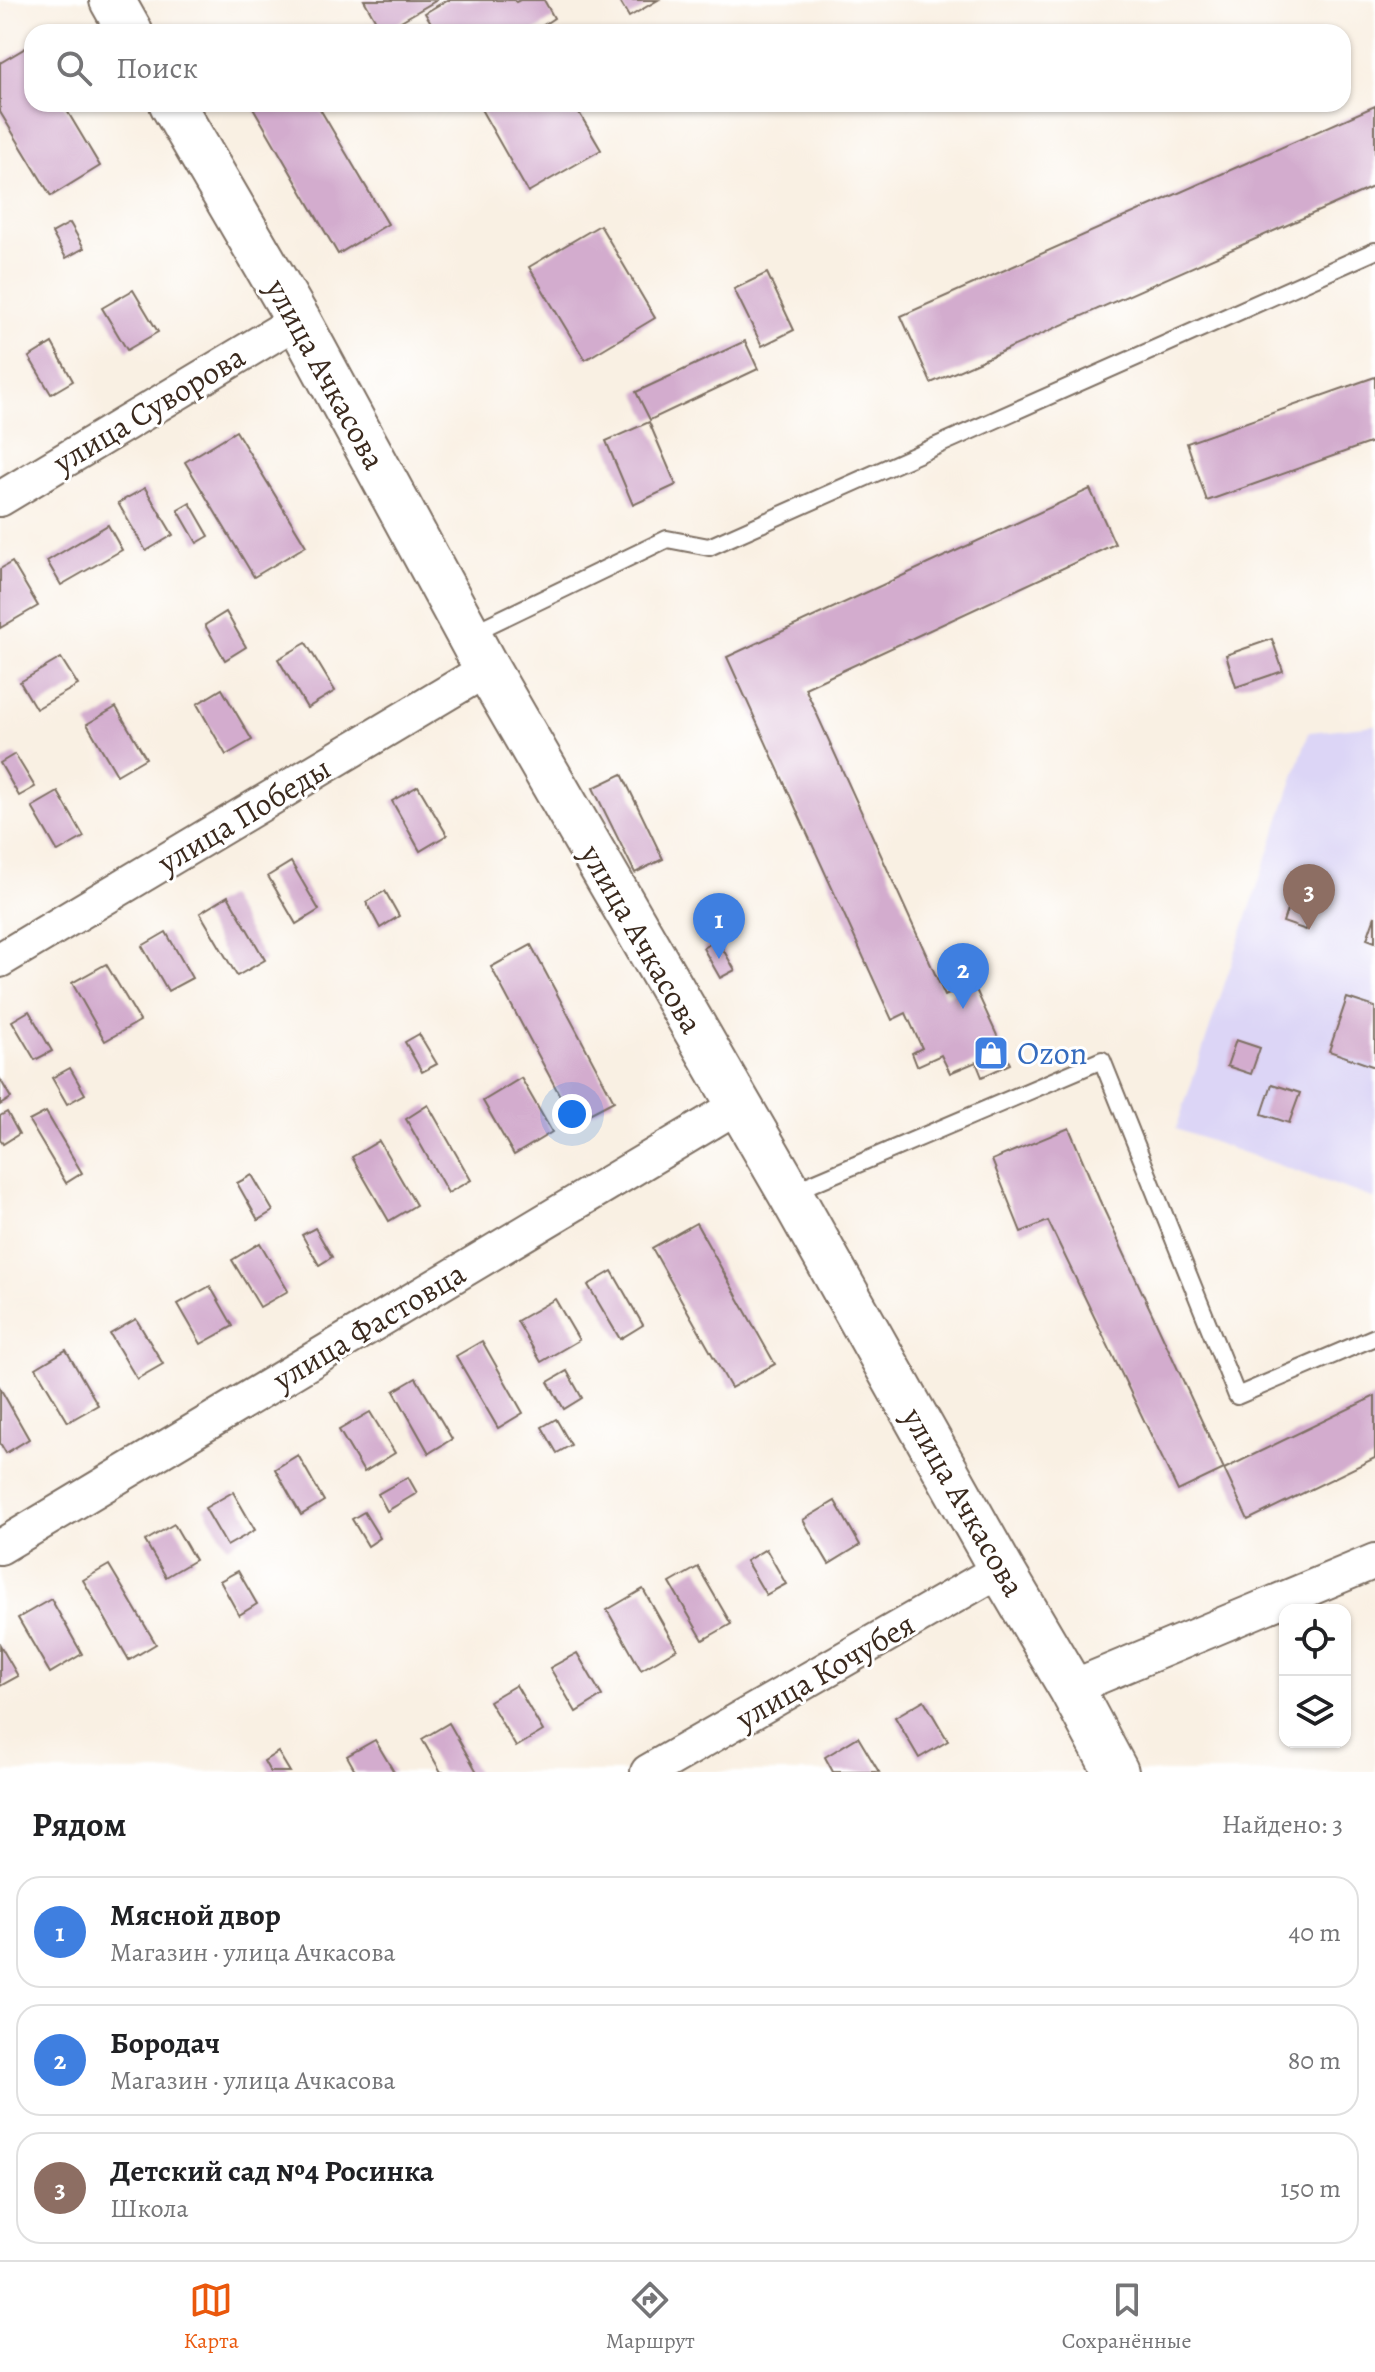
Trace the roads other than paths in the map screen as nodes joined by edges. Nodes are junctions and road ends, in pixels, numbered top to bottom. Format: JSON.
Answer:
{"nodes":[{"id":1,"x":112,"y":0,"type":"edge"},
{"id":2,"x":126,"y":24,"type":"edge"},
{"id":3,"x":177,"y":112,"type":"edge"},
{"id":4,"x":1375,"y":251,"type":"edge"},
{"id":5,"x":298,"y":320,"type":"junction"},
{"id":6,"x":0,"y":499,"type":"edge"},
{"id":7,"x":478,"y":652,"type":"junction"},
{"id":8,"x":0,"y":960,"type":"edge"},
{"id":9,"x":739,"y":1105,"type":"junction"},
{"id":10,"x":790,"y":1193,"type":"junction"},
{"id":11,"x":1375,"y":1337,"type":"edge"},
{"id":12,"x":0,"y":1547,"type":"edge"},
{"id":13,"x":1375,"y":1561,"type":"edge"},
{"id":14,"x":1001,"y":1569,"type":"junction"},
{"id":15,"x":1071,"y":1688,"type":"junction"},
{"id":16,"x":648,"y":1772,"type":"edge"},
{"id":17,"x":1116,"y":1772,"type":"edge"}],
"edges":[{"from":1,"to":2,"type":"street"},
{"from":3,"to":5,"type":"street","name":"улица Ачкасова"},
{"from":4,"to":7,"type":"lane"},
{"from":5,"to":6,"type":"street","name":"улица Суворова"},
{"from":5,"to":7,"type":"street","name":"улица Ачкасова"},
{"from":7,"to":8,"type":"street","name":"улица Победы"},
{"from":7,"to":9,"type":"street","name":"улица Ачкасова"},
{"from":9,"to":10,"type":"street","name":"улица Ачкасова"},
{"from":9,"to":12,"type":"street","name":"улица Фастовца"},
{"from":10,"to":11,"type":"lane"},
{"from":10,"to":14,"type":"street","name":"улица Ачкасова"},
{"from":13,"to":15,"type":"street"},
{"from":14,"to":15,"type":"street","name":"улица Ачкасова"},
{"from":14,"to":16,"type":"street","name":"улица Кочубея"},
{"from":15,"to":17,"type":"street","name":"улица Ачкасова"}]}
